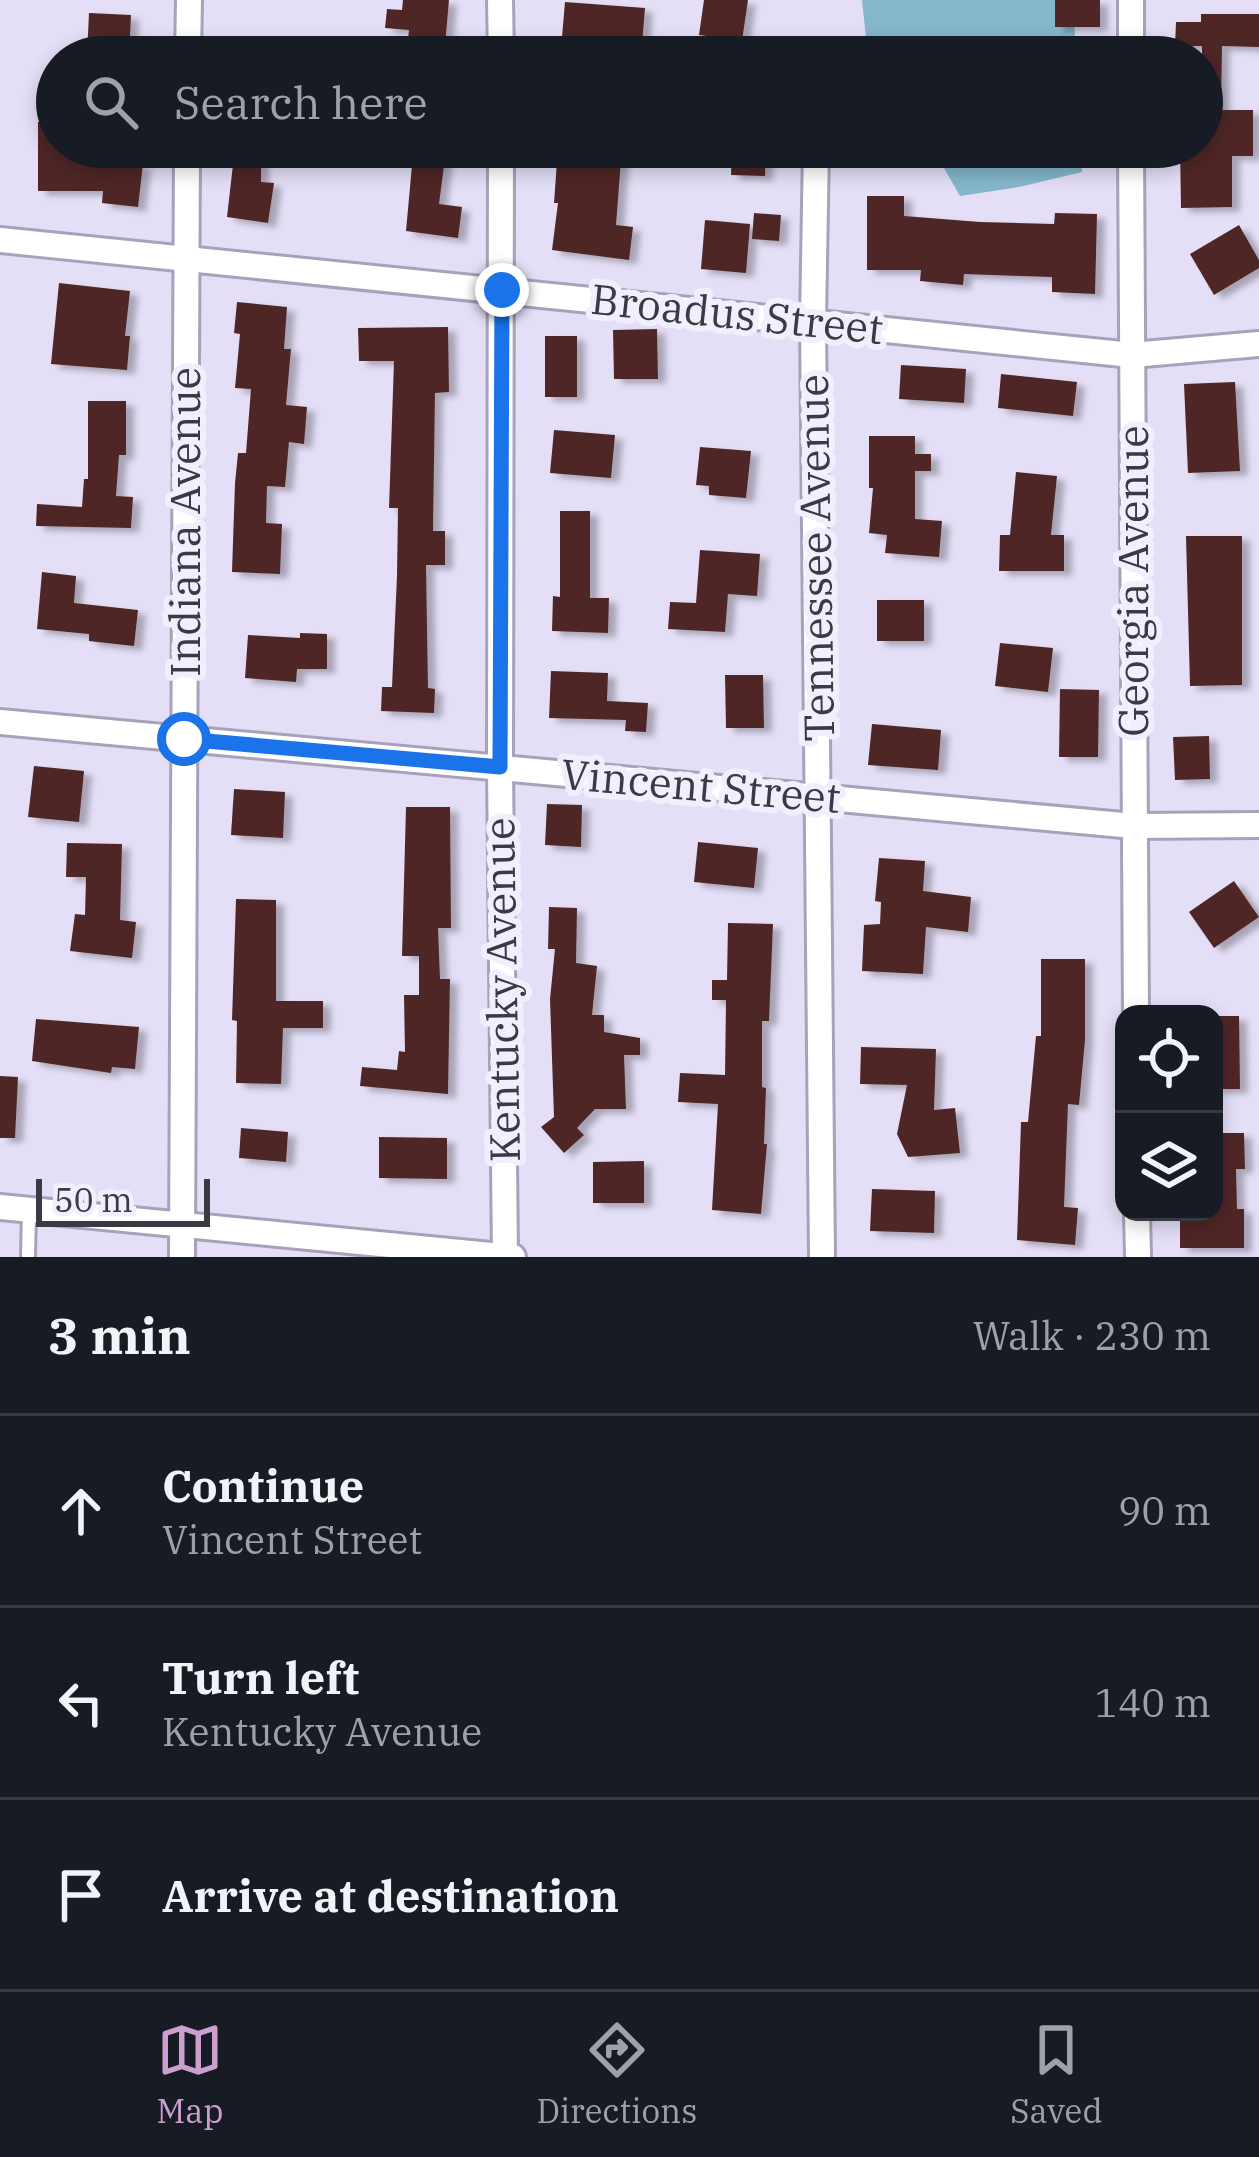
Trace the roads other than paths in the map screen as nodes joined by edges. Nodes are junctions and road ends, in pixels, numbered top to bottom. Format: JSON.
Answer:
{"nodes":[{"id":1,"x":189,"y":0,"type":"edge"},
{"id":2,"x":500,"y":0,"type":"edge"},
{"id":3,"x":1131,"y":0,"type":"edge"},
{"id":4,"x":188,"y":36,"type":"edge"},
{"id":5,"x":501,"y":36,"type":"edge"},
{"id":6,"x":1131,"y":36,"type":"edge"},
{"id":7,"x":187,"y":168,"type":"edge"},
{"id":8,"x":501,"y":168,"type":"edge"},
{"id":9,"x":816,"y":168,"type":"edge"},
{"id":10,"x":1131,"y":168,"type":"edge"},
{"id":11,"x":0,"y":240,"type":"edge"},
{"id":12,"x":186,"y":258,"type":"junction"},
{"id":13,"x":502,"y":290,"type":"junction"},
{"id":14,"x":813,"y":321,"type":"junction"},
{"id":15,"x":1259,"y":344,"type":"edge"},
{"id":16,"x":1132,"y":355,"type":"junction"},
{"id":17,"x":0,"y":722,"type":"edge"},
{"id":18,"x":184,"y":739,"type":"junction"},
{"id":19,"x":500,"y":767,"type":"junction"},
{"id":20,"x":819,"y":796,"type":"junction"},
{"id":21,"x":1259,"y":825,"type":"edge"},
{"id":22,"x":1134,"y":826,"type":"junction"},
{"id":23,"x":1136,"y":1005,"type":"edge"},
{"id":24,"x":0,"y":1207,"type":"edge"},
{"id":25,"x":29,"y":1210,"type":"junction"},
{"id":26,"x":1138,"y":1221,"type":"edge"},
{"id":27,"x":182,"y":1225,"type":"junction"},
{"id":28,"x":28,"y":1257,"type":"edge"},
{"id":29,"x":182,"y":1257,"type":"edge"},
{"id":30,"x":508,"y":1257,"type":"edge"},
{"id":31,"x":822,"y":1257,"type":"edge"},
{"id":32,"x":1138,"y":1257,"type":"edge"}],
"edges":[{"from":1,"to":4,"type":"street"},
{"from":2,"to":5,"type":"street"},
{"from":3,"to":6,"type":"street"},
{"from":7,"to":12,"type":"street","name":"Indiana Avenue"},
{"from":8,"to":13,"type":"street","name":"Kentucky Avenue"},
{"from":9,"to":14,"type":"street","name":"Tennessee Avenue"},
{"from":10,"to":16,"type":"street","name":"Georgia Avenue"},
{"from":11,"to":12,"type":"street","name":"Broadus Street"},
{"from":12,"to":13,"type":"street","name":"Broadus Street"},
{"from":12,"to":18,"type":"street","name":"Indiana Avenue"},
{"from":13,"to":14,"type":"street","name":"Broadus Street"},
{"from":13,"to":19,"type":"street","name":"Kentucky Avenue"},
{"from":14,"to":16,"type":"street","name":"Broadus Street"},
{"from":14,"to":20,"type":"street","name":"Tennessee Avenue"},
{"from":15,"to":16,"type":"street","name":"Broadus Street"},
{"from":16,"to":22,"type":"street","name":"Georgia Avenue"},
{"from":17,"to":18,"type":"street","name":"Vincent Street"},
{"from":18,"to":19,"type":"street","name":"Vincent Street"},
{"from":18,"to":27,"type":"street","name":"Indiana Avenue"},
{"from":19,"to":20,"type":"street","name":"Vincent Street"},
{"from":19,"to":30,"type":"street","name":"Kentucky Avenue"},
{"from":20,"to":22,"type":"street","name":"Vincent Street"},
{"from":20,"to":31,"type":"street","name":"Tennessee Avenue"},
{"from":21,"to":22,"type":"street","name":"Vincent Street"},
{"from":22,"to":23,"type":"street","name":"Georgia Avenue"},
{"from":24,"to":25,"type":"street"},
{"from":25,"to":27,"type":"street"},
{"from":25,"to":28,"type":"lane"},
{"from":26,"to":32,"type":"street"},
{"from":27,"to":29,"type":"street","name":"Indiana Avenue"},
{"from":27,"to":30,"type":"street"}]}
